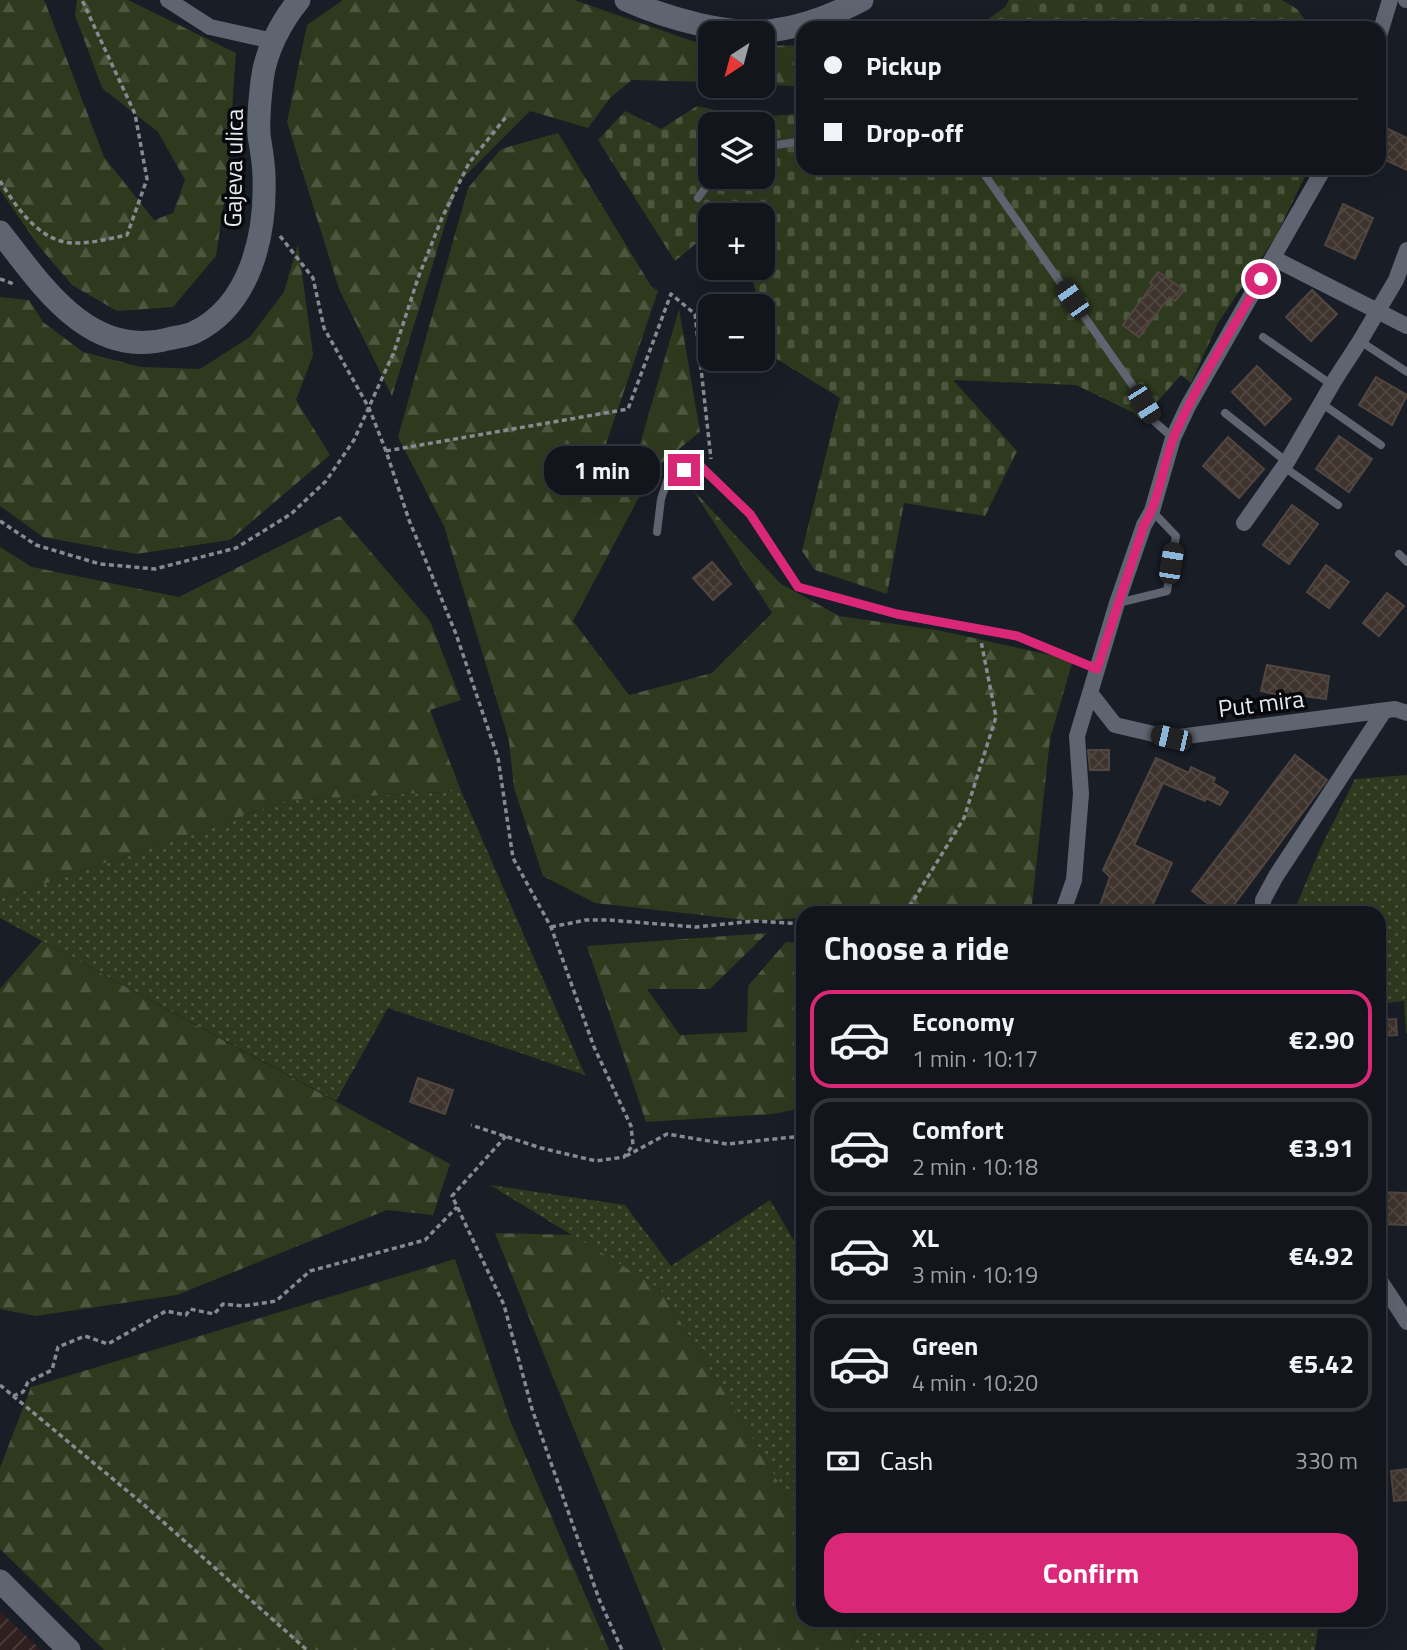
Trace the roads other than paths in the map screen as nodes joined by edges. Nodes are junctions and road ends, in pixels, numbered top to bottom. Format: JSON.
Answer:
{"nodes":[{"id":1,"x":168,"y":0,"type":"edge"},
{"id":2,"x":299,"y":0,"type":"edge"},
{"id":3,"x":626,"y":0,"type":"edge"},
{"id":4,"x":862,"y":0,"type":"edge"},
{"id":5,"x":1390,"y":0,"type":"edge"},
{"id":6,"x":814,"y":21,"type":"edge"},
{"id":7,"x":1384,"y":21,"type":"edge"},
{"id":8,"x":796,"y":26,"type":"edge"},
{"id":9,"x":274,"y":41,"type":"junction"},
{"id":10,"x":796,"y":142,"type":"edge"},
{"id":11,"x":775,"y":145,"type":"edge"},
{"id":12,"x":985,"y":175,"type":"edge"},
{"id":13,"x":1320,"y":175,"type":"edge"},
{"id":14,"x":704,"y":189,"type":"edge"},
{"id":15,"x":698,"y":198,"type":"dead end"},
{"id":16,"x":0,"y":232,"type":"edge"},
{"id":17,"x":1407,"y":250,"type":"edge"},
{"id":18,"x":1273,"y":258,"type":"junction"},
{"id":19,"x":1378,"y":312,"type":"junction"},
{"id":20,"x":1407,"y":326,"type":"edge"},
{"id":21,"x":1263,"y":337,"type":"dead end"},
{"id":22,"x":1360,"y":341,"type":"junction"},
{"id":23,"x":1407,"y":372,"type":"edge"},
{"id":24,"x":1332,"y":384,"type":"junction"},
{"id":25,"x":1321,"y":403,"type":"junction"},
{"id":26,"x":1225,"y":413,"type":"dead end"},
{"id":27,"x":1173,"y":438,"type":"junction"},
{"id":28,"x":1381,"y":444,"type":"dead end"},
{"id":29,"x":1286,"y":465,"type":"junction"},
{"id":30,"x":1338,"y":505,"type":"dead end"},
{"id":31,"x":1153,"y":511,"type":"junction"},
{"id":32,"x":1244,"y":523,"type":"dead end"},
{"id":33,"x":657,"y":532,"type":"dead end"},
{"id":34,"x":1399,"y":554,"type":"dead end"},
{"id":35,"x":1407,"y":562,"type":"edge"},
{"id":36,"x":1114,"y":610,"type":"junction"},
{"id":37,"x":1097,"y":669,"type":"junction"},
{"id":38,"x":1090,"y":693,"type":"junction"},
{"id":39,"x":1384,"y":711,"type":"junction"},
{"id":40,"x":1407,"y":713,"type":"edge"},
{"id":41,"x":1065,"y":906,"type":"edge"},
{"id":42,"x":1263,"y":906,"type":"edge"},
{"id":43,"x":1386,"y":1290,"type":"edge"},
{"id":44,"x":1407,"y":1322,"type":"edge"},
{"id":45,"x":0,"y":1581,"type":"edge"},
{"id":46,"x":69,"y":1650,"type":"edge"}],
"edges":[{"from":1,"to":9,"type":"street"},
{"from":2,"to":9,"type":"main road","name":"Gajeva ulica"},
{"from":3,"to":8,"type":"main road"},
{"from":4,"to":6,"type":"main road"},
{"from":5,"to":7,"type":"street"},
{"from":9,"to":16,"type":"main road","name":"Gajeva ulica"},
{"from":10,"to":11,"type":"lane"},
{"from":12,"to":27,"type":"lane"},
{"from":13,"to":18,"type":"street"},
{"from":14,"to":15,"type":"lane"},
{"from":17,"to":19,"type":"street"},
{"from":18,"to":19,"type":"street"},
{"from":18,"to":27,"type":"street"},
{"from":19,"to":20,"type":"street"},
{"from":19,"to":22,"type":"street"},
{"from":21,"to":24,"type":"lane"},
{"from":22,"to":23,"type":"lane"},
{"from":22,"to":24,"type":"street"},
{"from":24,"to":25,"type":"street"},
{"from":25,"to":28,"type":"lane"},
{"from":25,"to":29,"type":"street"},
{"from":26,"to":29,"type":"lane"},
{"from":27,"to":31,"type":"street"},
{"from":29,"to":30,"type":"lane"},
{"from":29,"to":32,"type":"street"},
{"from":31,"to":36,"type":"street"},
{"from":31,"to":36,"type":"lane"},
{"from":33,"to":37,"type":"lane"},
{"from":34,"to":35,"type":"lane"},
{"from":36,"to":37,"type":"street"},
{"from":37,"to":38,"type":"street"},
{"from":38,"to":39,"type":"street","name":"Put mira"},
{"from":38,"to":41,"type":"street"},
{"from":39,"to":40,"type":"street","name":"Put mira"},
{"from":39,"to":42,"type":"street"},
{"from":43,"to":44,"type":"street"},
{"from":45,"to":46,"type":"main road"}]}
